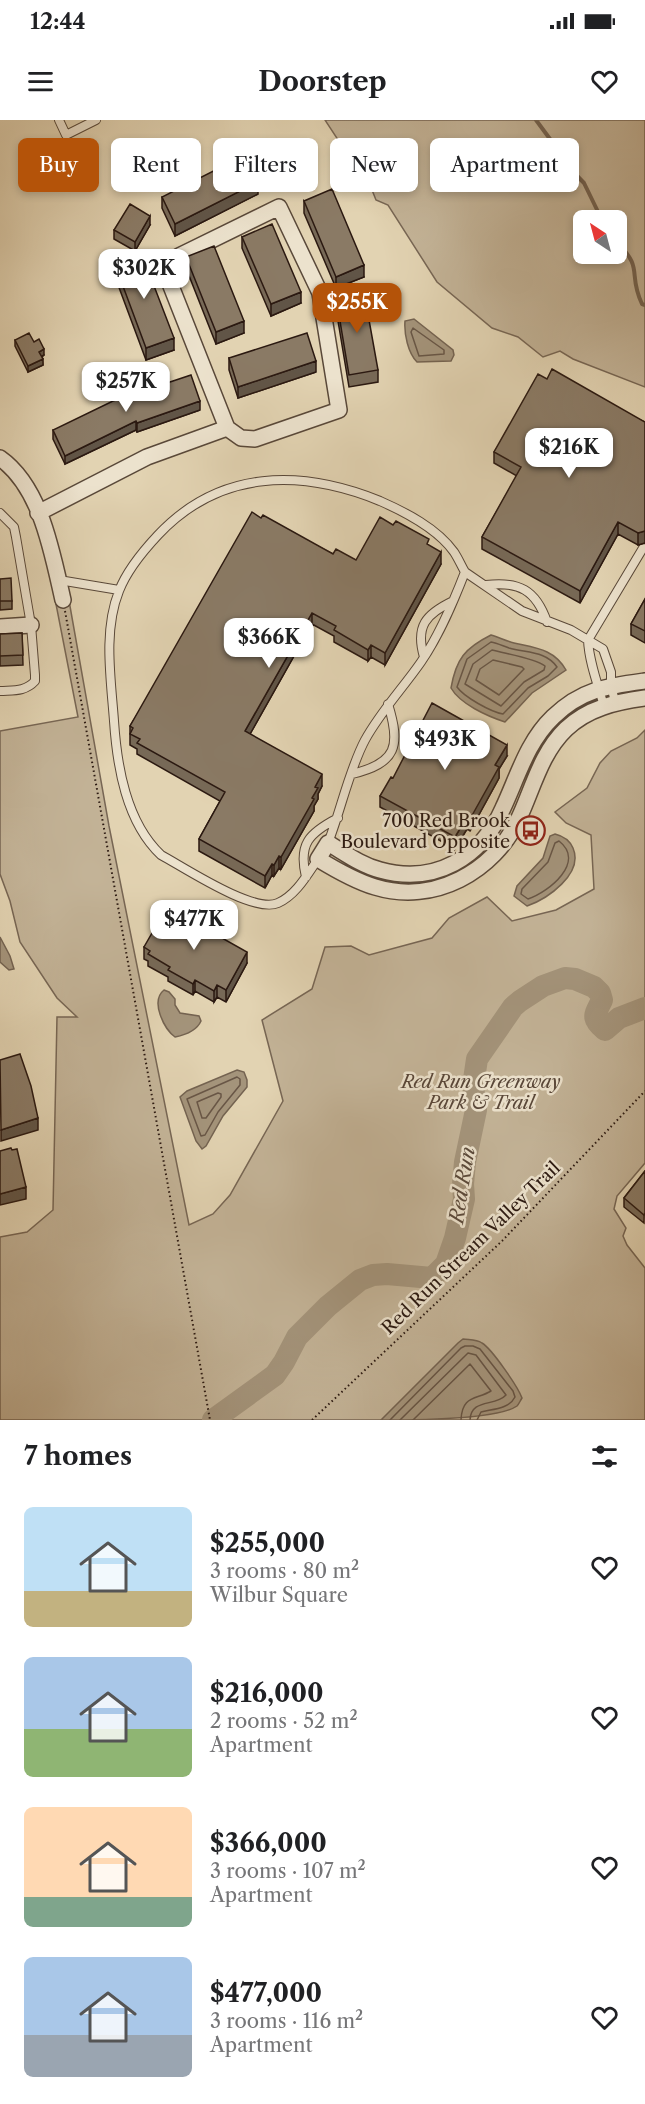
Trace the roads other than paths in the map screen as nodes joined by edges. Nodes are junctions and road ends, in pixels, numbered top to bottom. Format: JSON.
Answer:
{"nodes":[{"id":1,"x":59,"y":120,"type":"edge"},
{"id":2,"x":96,"y":120,"type":"edge"},
{"id":3,"x":227,"y":428,"type":"junction"},
{"id":4,"x":0,"y":458,"type":"edge"},
{"id":5,"x":0,"y":513,"type":"edge"},
{"id":6,"x":38,"y":513,"type":"junction"},
{"id":7,"x":643,"y":548,"type":"dead end"},
{"id":8,"x":465,"y":572,"type":"junction"},
{"id":9,"x":58,"y":580,"type":"junction"},
{"id":10,"x":486,"y":585,"type":"junction"},
{"id":11,"x":119,"y":590,"type":"junction"},
{"id":12,"x":63,"y":600,"type":"road end"},
{"id":13,"x":453,"y":602,"type":"junction"},
{"id":14,"x":547,"y":622,"type":"junction"},
{"id":15,"x":31,"y":625,"type":"junction"},
{"id":16,"x":0,"y":627,"type":"edge"},
{"id":17,"x":588,"y":640,"type":"junction"},
{"id":18,"x":424,"y":657,"type":"junction"},
{"id":19,"x":645,"y":681,"type":"edge"},
{"id":20,"x":605,"y":687,"type":"junction"},
{"id":21,"x":0,"y":691,"type":"edge"},
{"id":22,"x":645,"y":698,"type":"edge"},
{"id":23,"x":388,"y":704,"type":"junction"},
{"id":24,"x":609,"y":704,"type":"junction"},
{"id":25,"x":352,"y":774,"type":"junction"},
{"id":26,"x":338,"y":818,"type":"junction"},
{"id":27,"x":328,"y":843,"type":"junction"},
{"id":28,"x":318,"y":859,"type":"junction"},
{"id":29,"x":306,"y":877,"type":"junction"}],
"edges":[{"from":1,"to":2,"type":"lane"},
{"from":3,"to":3,"type":"street"},
{"from":3,"to":6,"type":"street"},
{"from":4,"to":6,"type":"street"},
{"from":5,"to":15,"type":"lane"},
{"from":6,"to":9,"type":"street"},
{"from":7,"to":17,"type":"lane"},
{"from":8,"to":10,"type":"lane"},
{"from":8,"to":11,"type":"lane"},
{"from":8,"to":13,"type":"lane"},
{"from":9,"to":11,"type":"lane"},
{"from":9,"to":12,"type":"street"},
{"from":10,"to":14,"type":"lane"},
{"from":10,"to":14,"type":"lane"},
{"from":11,"to":29,"type":"lane"},
{"from":13,"to":18,"type":"lane"},
{"from":13,"to":18,"type":"lane"},
{"from":14,"to":17,"type":"lane"},
{"from":15,"to":16,"type":"street"},
{"from":15,"to":21,"type":"lane"},
{"from":17,"to":20,"type":"lane"},
{"from":17,"to":20,"type":"lane"},
{"from":18,"to":23,"type":"lane"},
{"from":19,"to":20,"type":"street"},
{"from":20,"to":24,"type":"lane"},
{"from":20,"to":27,"type":"street"},
{"from":22,"to":24,"type":"street"},
{"from":23,"to":25,"type":"lane"},
{"from":23,"to":25,"type":"lane"},
{"from":24,"to":28,"type":"street"},
{"from":25,"to":26,"type":"lane"},
{"from":26,"to":27,"type":"lane"},
{"from":26,"to":29,"type":"lane"},
{"from":27,"to":28,"type":"street"},
{"from":28,"to":29,"type":"lane"}]}
